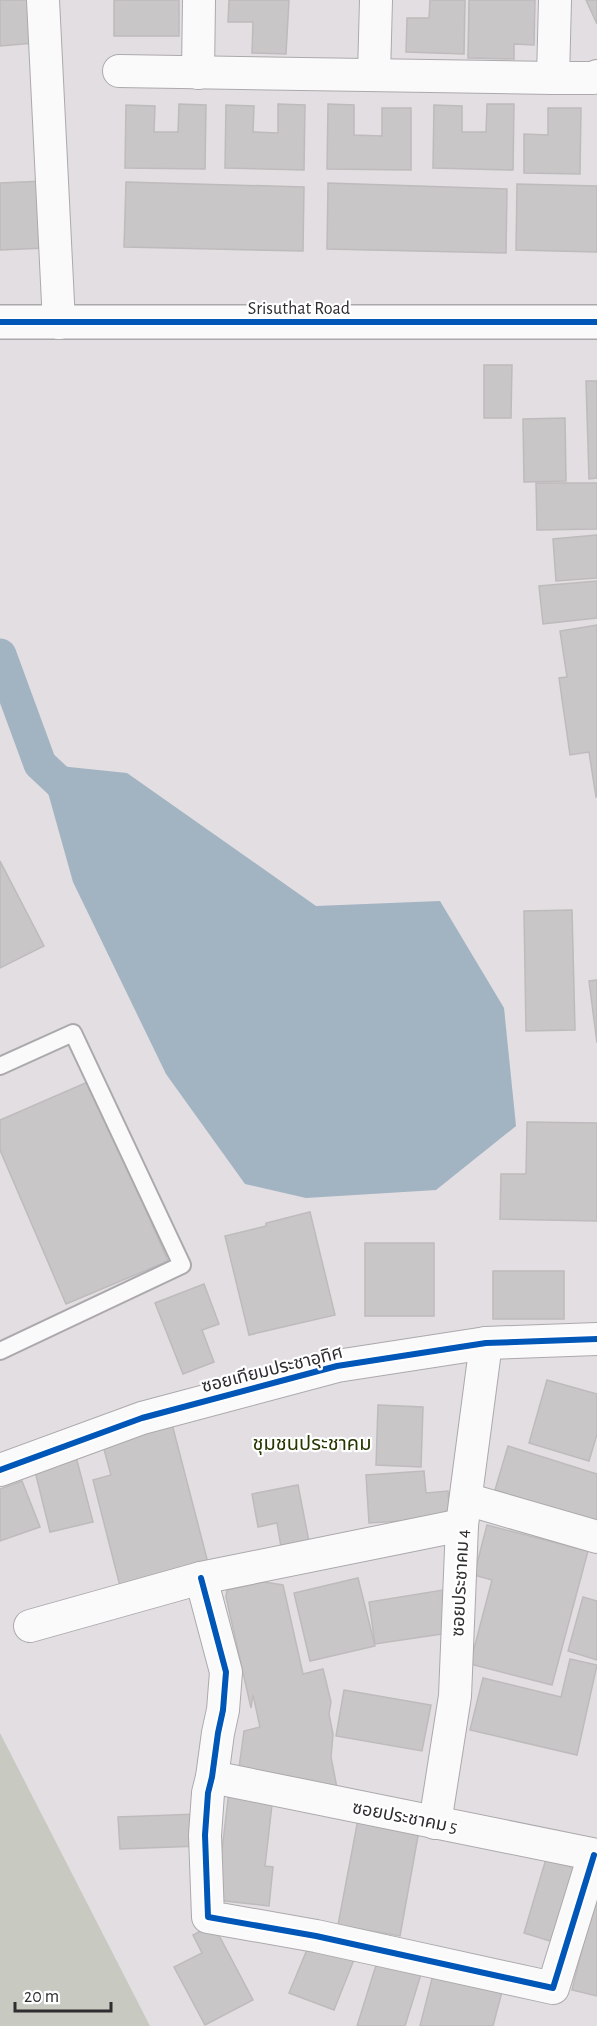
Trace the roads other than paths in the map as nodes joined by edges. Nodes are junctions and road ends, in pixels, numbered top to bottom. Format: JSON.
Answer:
{"nodes":[{"id":1,"x":43,"y":0,"type":"edge"},
{"id":2,"x":199,"y":0,"type":"edge"},
{"id":3,"x":376,"y":0,"type":"edge"},
{"id":4,"x":555,"y":0,"type":"edge"},
{"id":5,"x":119,"y":71,"type":"dead end"},
{"id":6,"x":198,"y":73,"type":"junction"},
{"id":7,"x":374,"y":75,"type":"junction"},
{"id":8,"x":597,"y":76,"type":"edge"},
{"id":9,"x":553,"y":78,"type":"junction"},
{"id":10,"x":0,"y":322,"type":"edge"},
{"id":11,"x":597,"y":322,"type":"edge"},
{"id":12,"x":59,"y":323,"type":"junction"},
{"id":13,"x":0,"y":1066,"type":"edge"},
{"id":14,"x":597,"y":1339,"type":"edge"},
{"id":15,"x":486,"y":1343,"type":"junction"},
{"id":16,"x":0,"y":1351,"type":"edge"},
{"id":17,"x":0,"y":1470,"type":"edge"},
{"id":18,"x":464,"y":1512,"type":"junction"},
{"id":19,"x":597,"y":1536,"type":"edge"},
{"id":20,"x":201,"y":1578,"type":"junction"},
{"id":21,"x":30,"y":1626,"type":"dead end"},
{"id":22,"x":212,"y":1778,"type":"junction"},
{"id":23,"x":435,"y":1823,"type":"junction"},
{"id":24,"x":596,"y":1855,"type":"edge"}],
"edges":[{"from":1,"to":12,"type":"street"},
{"from":2,"to":6,"type":"street"},
{"from":3,"to":7,"type":"street"},
{"from":4,"to":9,"type":"street"},
{"from":5,"to":6,"type":"street"},
{"from":6,"to":7,"type":"street"},
{"from":7,"to":9,"type":"street"},
{"from":8,"to":9,"type":"street"},
{"from":10,"to":12,"type":"street","name":"Srisuthat Road"},
{"from":11,"to":12,"type":"street","name":"Srisuthat Road"},
{"from":13,"to":16,"type":"lane"},
{"from":14,"to":15,"type":"street","name":"ซอยเทียมประชาอุทิศ"},
{"from":15,"to":17,"type":"street","name":"ซอยเทียมประชาอุทิศ"},
{"from":15,"to":18,"type":"street","name":"ซอยประชาคม 4"},
{"from":18,"to":19,"type":"street"},
{"from":18,"to":20,"type":"street"},
{"from":18,"to":23,"type":"street","name":"ซอยประชาคม 4"},
{"from":20,"to":21,"type":"street"},
{"from":20,"to":22,"type":"street"},
{"from":22,"to":23,"type":"street","name":"ซอยประชาคม 5"},
{"from":22,"to":24,"type":"street"},
{"from":23,"to":24,"type":"street","name":"ซอยประชาคม 5"}]}
